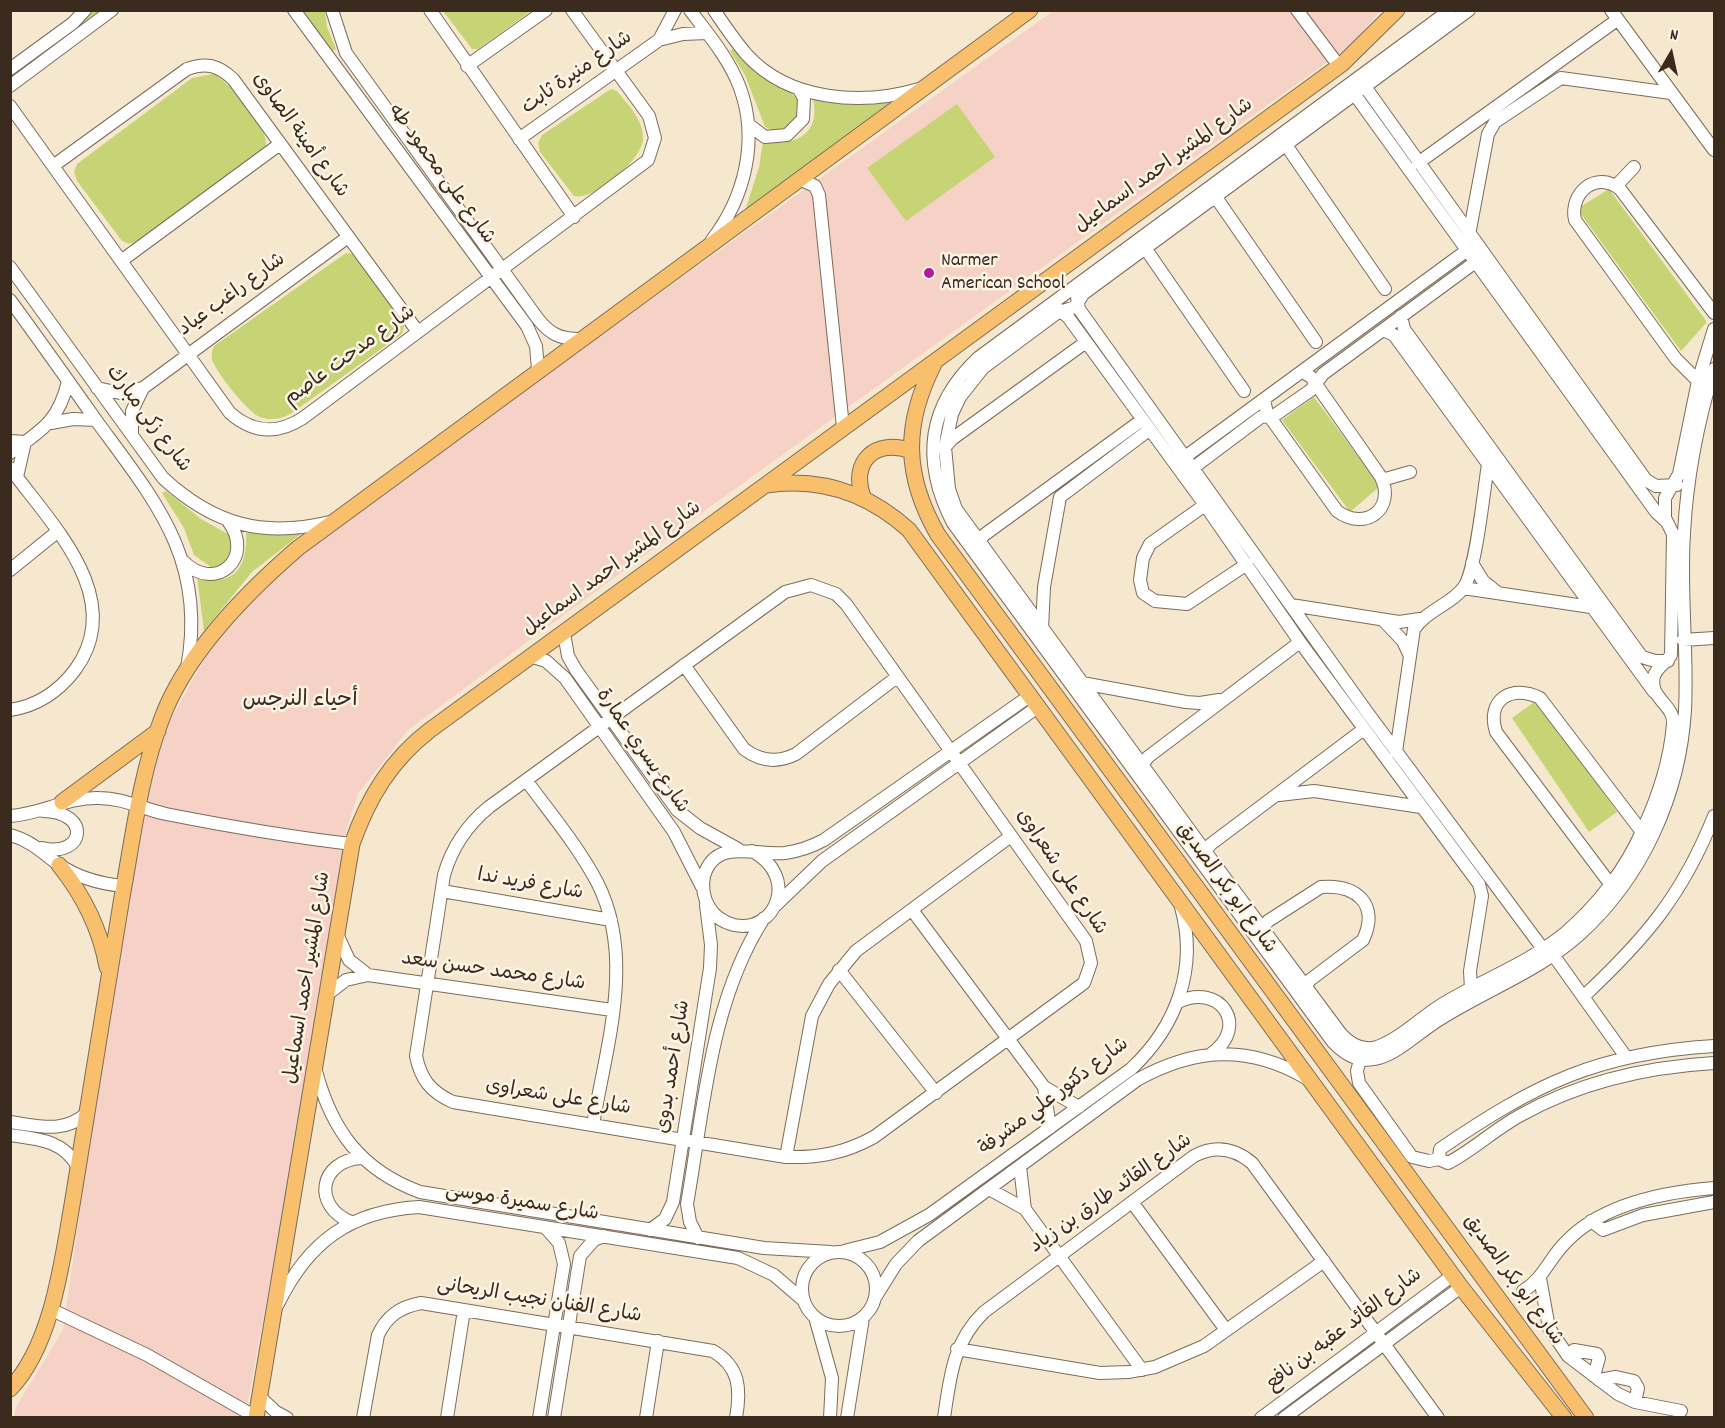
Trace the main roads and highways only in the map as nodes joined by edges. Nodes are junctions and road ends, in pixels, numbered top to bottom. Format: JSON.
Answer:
{"nodes":[{"id":1,"x":1030,"y":10,"type":"edge"},
{"id":2,"x":1397,"y":10,"type":"edge"},
{"id":3,"x":936,"y":360,"type":"junction"},
{"id":4,"x":911,"y":451,"type":"junction"},
{"id":5,"x":763,"y":486,"type":"junction"},
{"id":6,"x":863,"y":497,"type":"junction"},
{"id":7,"x":158,"y":731,"type":"junction"},
{"id":8,"x":62,"y":802,"type":"road end"},
{"id":9,"x":1149,"y":821,"type":"junction"},
{"id":10,"x":1131,"y":833,"type":"junction"},
{"id":11,"x":59,"y":865,"type":"road end"},
{"id":12,"x":109,"y":975,"type":"junction"},
{"id":13,"x":1368,"y":1120,"type":"junction"},
{"id":14,"x":1351,"y":1134,"type":"junction"},
{"id":15,"x":12,"y":1389,"type":"edge"},
{"id":16,"x":256,"y":1417,"type":"edge"},
{"id":17,"x":1564,"y":1418,"type":"edge"},
{"id":18,"x":1586,"y":1418,"type":"edge"}],
"edges":[{"from":1,"to":7,"type":"main road"},
{"from":2,"to":3,"type":"main road","name":"شارع المشير احمد اسماعيل"},
{"from":3,"to":4,"type":"main road","name":"شارع ابو بكر الصديق"},
{"from":3,"to":5,"type":"main road","name":"شارع المشير احمد اسماعيل"},
{"from":4,"to":6,"type":"main road"},
{"from":4,"to":9,"type":"main road","name":"شارع ابو بكر الصديق"},
{"from":5,"to":6,"type":"main road","name":"شارع ابو بكر الصديق"},
{"from":5,"to":16,"type":"main road","name":"شارع المشير احمد اسماعيل"},
{"from":6,"to":10,"type":"main road","name":"شارع ابو بكر الصديق"},
{"from":7,"to":8,"type":"main road"},
{"from":7,"to":12,"type":"main road"},
{"from":9,"to":10,"type":"main road"},
{"from":9,"to":13,"type":"main road","name":"شارع ابو بكر الصديق"},
{"from":10,"to":14,"type":"main road","name":"شارع ابو بكر الصديق"},
{"from":11,"to":12,"type":"main road"},
{"from":12,"to":15,"type":"main road"},
{"from":13,"to":14,"type":"main road"},
{"from":13,"to":18,"type":"main road","name":"شارع ابو بكر الصديق"},
{"from":14,"to":17,"type":"main road","name":"شارع ابو بكر الصديق"}]}
